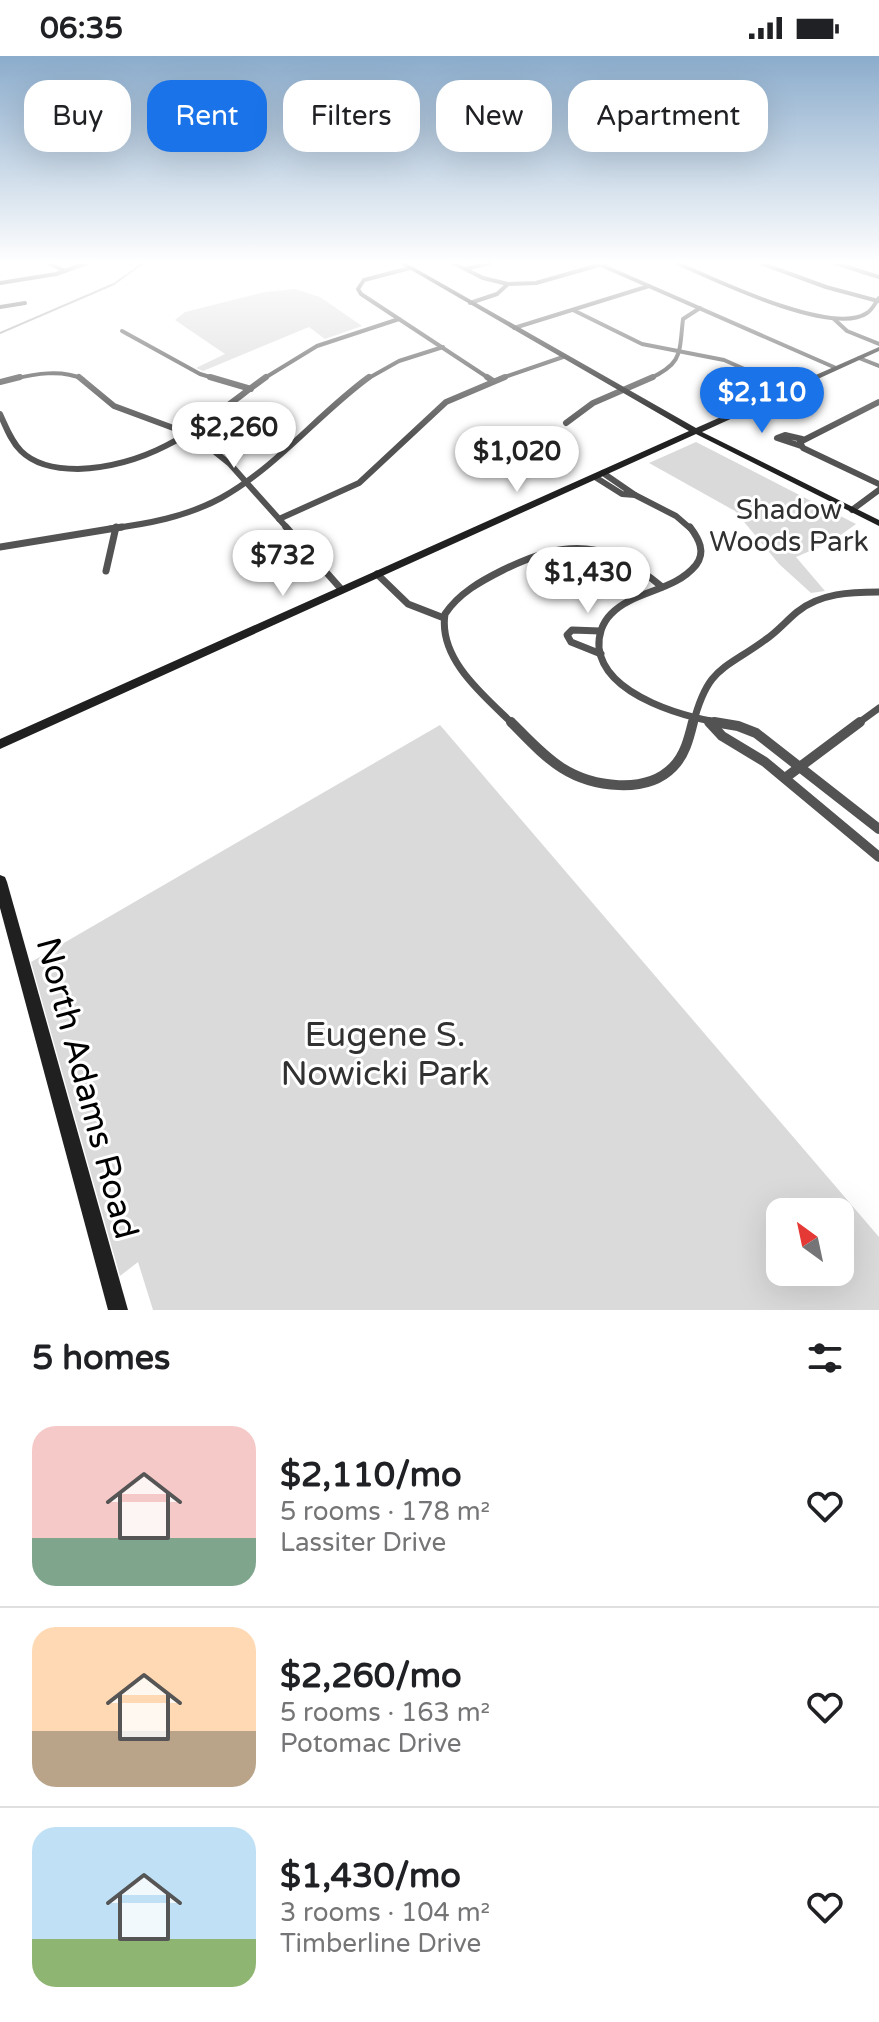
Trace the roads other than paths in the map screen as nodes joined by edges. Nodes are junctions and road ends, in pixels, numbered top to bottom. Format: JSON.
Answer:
{"nodes":[{"id":1,"x":391,"y":322,"type":"edge"},
{"id":2,"x":403,"y":322,"type":"edge"},
{"id":3,"x":503,"y":322,"type":"edge"},
{"id":4,"x":535,"y":322,"type":"edge"},
{"id":5,"x":596,"y":322,"type":"edge"},
{"id":6,"x":683,"y":322,"type":"edge"},
{"id":7,"x":731,"y":322,"type":"edge"},
{"id":8,"x":837,"y":322,"type":"edge"},
{"id":9,"x":514,"y":328,"type":"junction"},
{"id":10,"x":122,"y":331,"type":"dead end"},
{"id":11,"x":879,"y":346,"type":"edge"},
{"id":12,"x":443,"y":347,"type":"junction"},
{"id":13,"x":680,"y":352,"type":"junction"},
{"id":14,"x":563,"y":357,"type":"junction"},
{"id":15,"x":859,"y":358,"type":"junction"},
{"id":16,"x":879,"y":366,"type":"edge"},
{"id":17,"x":836,"y":368,"type":"junction"},
{"id":18,"x":493,"y":381,"type":"junction"},
{"id":19,"x":0,"y":382,"type":"edge"},
{"id":20,"x":251,"y":389,"type":"junction"},
{"id":21,"x":621,"y":389,"type":"junction"},
{"id":22,"x":789,"y":389,"type":"junction"},
{"id":23,"x":879,"y":402,"type":"edge"},
{"id":24,"x":0,"y":414,"type":"edge"},
{"id":25,"x":566,"y":423,"type":"dead end"},
{"id":26,"x":696,"y":431,"type":"junction"},
{"id":27,"x":191,"y":434,"type":"junction"},
{"id":28,"x":599,"y":475,"type":"junction"},
{"id":29,"x":245,"y":480,"type":"junction"},
{"id":30,"x":879,"y":487,"type":"edge"},
{"id":31,"x":852,"y":510,"type":"junction"},
{"id":32,"x":279,"y":519,"type":"junction"},
{"id":33,"x":879,"y":523,"type":"edge"},
{"id":34,"x":116,"y":527,"type":"junction"},
{"id":35,"x":0,"y":547,"type":"edge"},
{"id":36,"x":106,"y":571,"type":"dead end"},
{"id":37,"x":377,"y":574,"type":"junction"},
{"id":38,"x":662,"y":587,"type":"junction"},
{"id":39,"x":342,"y":590,"type":"junction"},
{"id":40,"x":879,"y":592,"type":"edge"},
{"id":41,"x":444,"y":618,"type":"junction"},
{"id":42,"x":600,"y":631,"type":"junction"},
{"id":43,"x":601,"y":654,"type":"junction"},
{"id":44,"x":879,"y":708,"type":"edge"},
{"id":45,"x":695,"y":717,"type":"junction"},
{"id":46,"x":709,"y":722,"type":"junction"},
{"id":47,"x":0,"y":744,"type":"edge"},
{"id":48,"x":801,"y":766,"type":"junction"},
{"id":49,"x":785,"y":778,"type":"junction"},
{"id":50,"x":879,"y":829,"type":"edge"},
{"id":51,"x":879,"y":857,"type":"edge"},
{"id":52,"x":0,"y":882,"type":"edge"},
{"id":53,"x":3,"y":906,"type":"edge"},
{"id":54,"x":118,"y":1310,"type":"edge"}],
"edges":[{"from":1,"to":20,"type":"street"},
{"from":2,"to":12,"type":"street"},
{"from":3,"to":9,"type":"street"},
{"from":4,"to":9,"type":"street"},
{"from":5,"to":13,"type":"street"},
{"from":6,"to":13,"type":"street"},
{"from":7,"to":17,"type":"street"},
{"from":8,"to":11,"type":"street"},
{"from":9,"to":14,"type":"street"},
{"from":10,"to":20,"type":"street"},
{"from":11,"to":15,"type":"street"},
{"from":12,"to":18,"type":"street"},
{"from":12,"to":29,"type":"street"},
{"from":13,"to":21,"type":"street"},
{"from":13,"to":22,"type":"street"},
{"from":14,"to":18,"type":"street"},
{"from":14,"to":21,"type":"street"},
{"from":15,"to":16,"type":"street"},
{"from":15,"to":17,"type":"street"},
{"from":17,"to":22,"type":"street"},
{"from":18,"to":32,"type":"street"},
{"from":19,"to":27,"type":"street"},
{"from":20,"to":27,"type":"street"},
{"from":21,"to":25,"type":"street"},
{"from":21,"to":26,"type":"street"},
{"from":22,"to":26,"type":"street"},
{"from":23,"to":30,"type":"street"},
{"from":24,"to":27,"type":"street"},
{"from":26,"to":28,"type":"street"},
{"from":26,"to":31,"type":"street"},
{"from":27,"to":29,"type":"street"},
{"from":28,"to":37,"type":"street"},
{"from":28,"to":38,"type":"street"},
{"from":29,"to":32,"type":"street"},
{"from":29,"to":34,"type":"street"},
{"from":30,"to":31,"type":"street"},
{"from":31,"to":33,"type":"street"},
{"from":32,"to":39,"type":"street"},
{"from":34,"to":35,"type":"street"},
{"from":34,"to":36,"type":"street"},
{"from":37,"to":39,"type":"street"},
{"from":37,"to":41,"type":"street"},
{"from":38,"to":41,"type":"street"},
{"from":38,"to":42,"type":"street"},
{"from":39,"to":47,"type":"street"},
{"from":40,"to":45,"type":"street"},
{"from":41,"to":45,"type":"street"},
{"from":42,"to":43,"type":"street"},
{"from":42,"to":43,"type":"street"},
{"from":43,"to":45,"type":"street"},
{"from":44,"to":48,"type":"street"},
{"from":45,"to":46,"type":"street"},
{"from":46,"to":48,"type":"street"},
{"from":46,"to":49,"type":"street"},
{"from":48,"to":49,"type":"street"},
{"from":48,"to":50,"type":"street"},
{"from":49,"to":51,"type":"street"},
{"from":52,"to":53,"type":"street","name":"North Adams Road"},
{"from":53,"to":54,"type":"street","name":"North Adams Road"}]}
